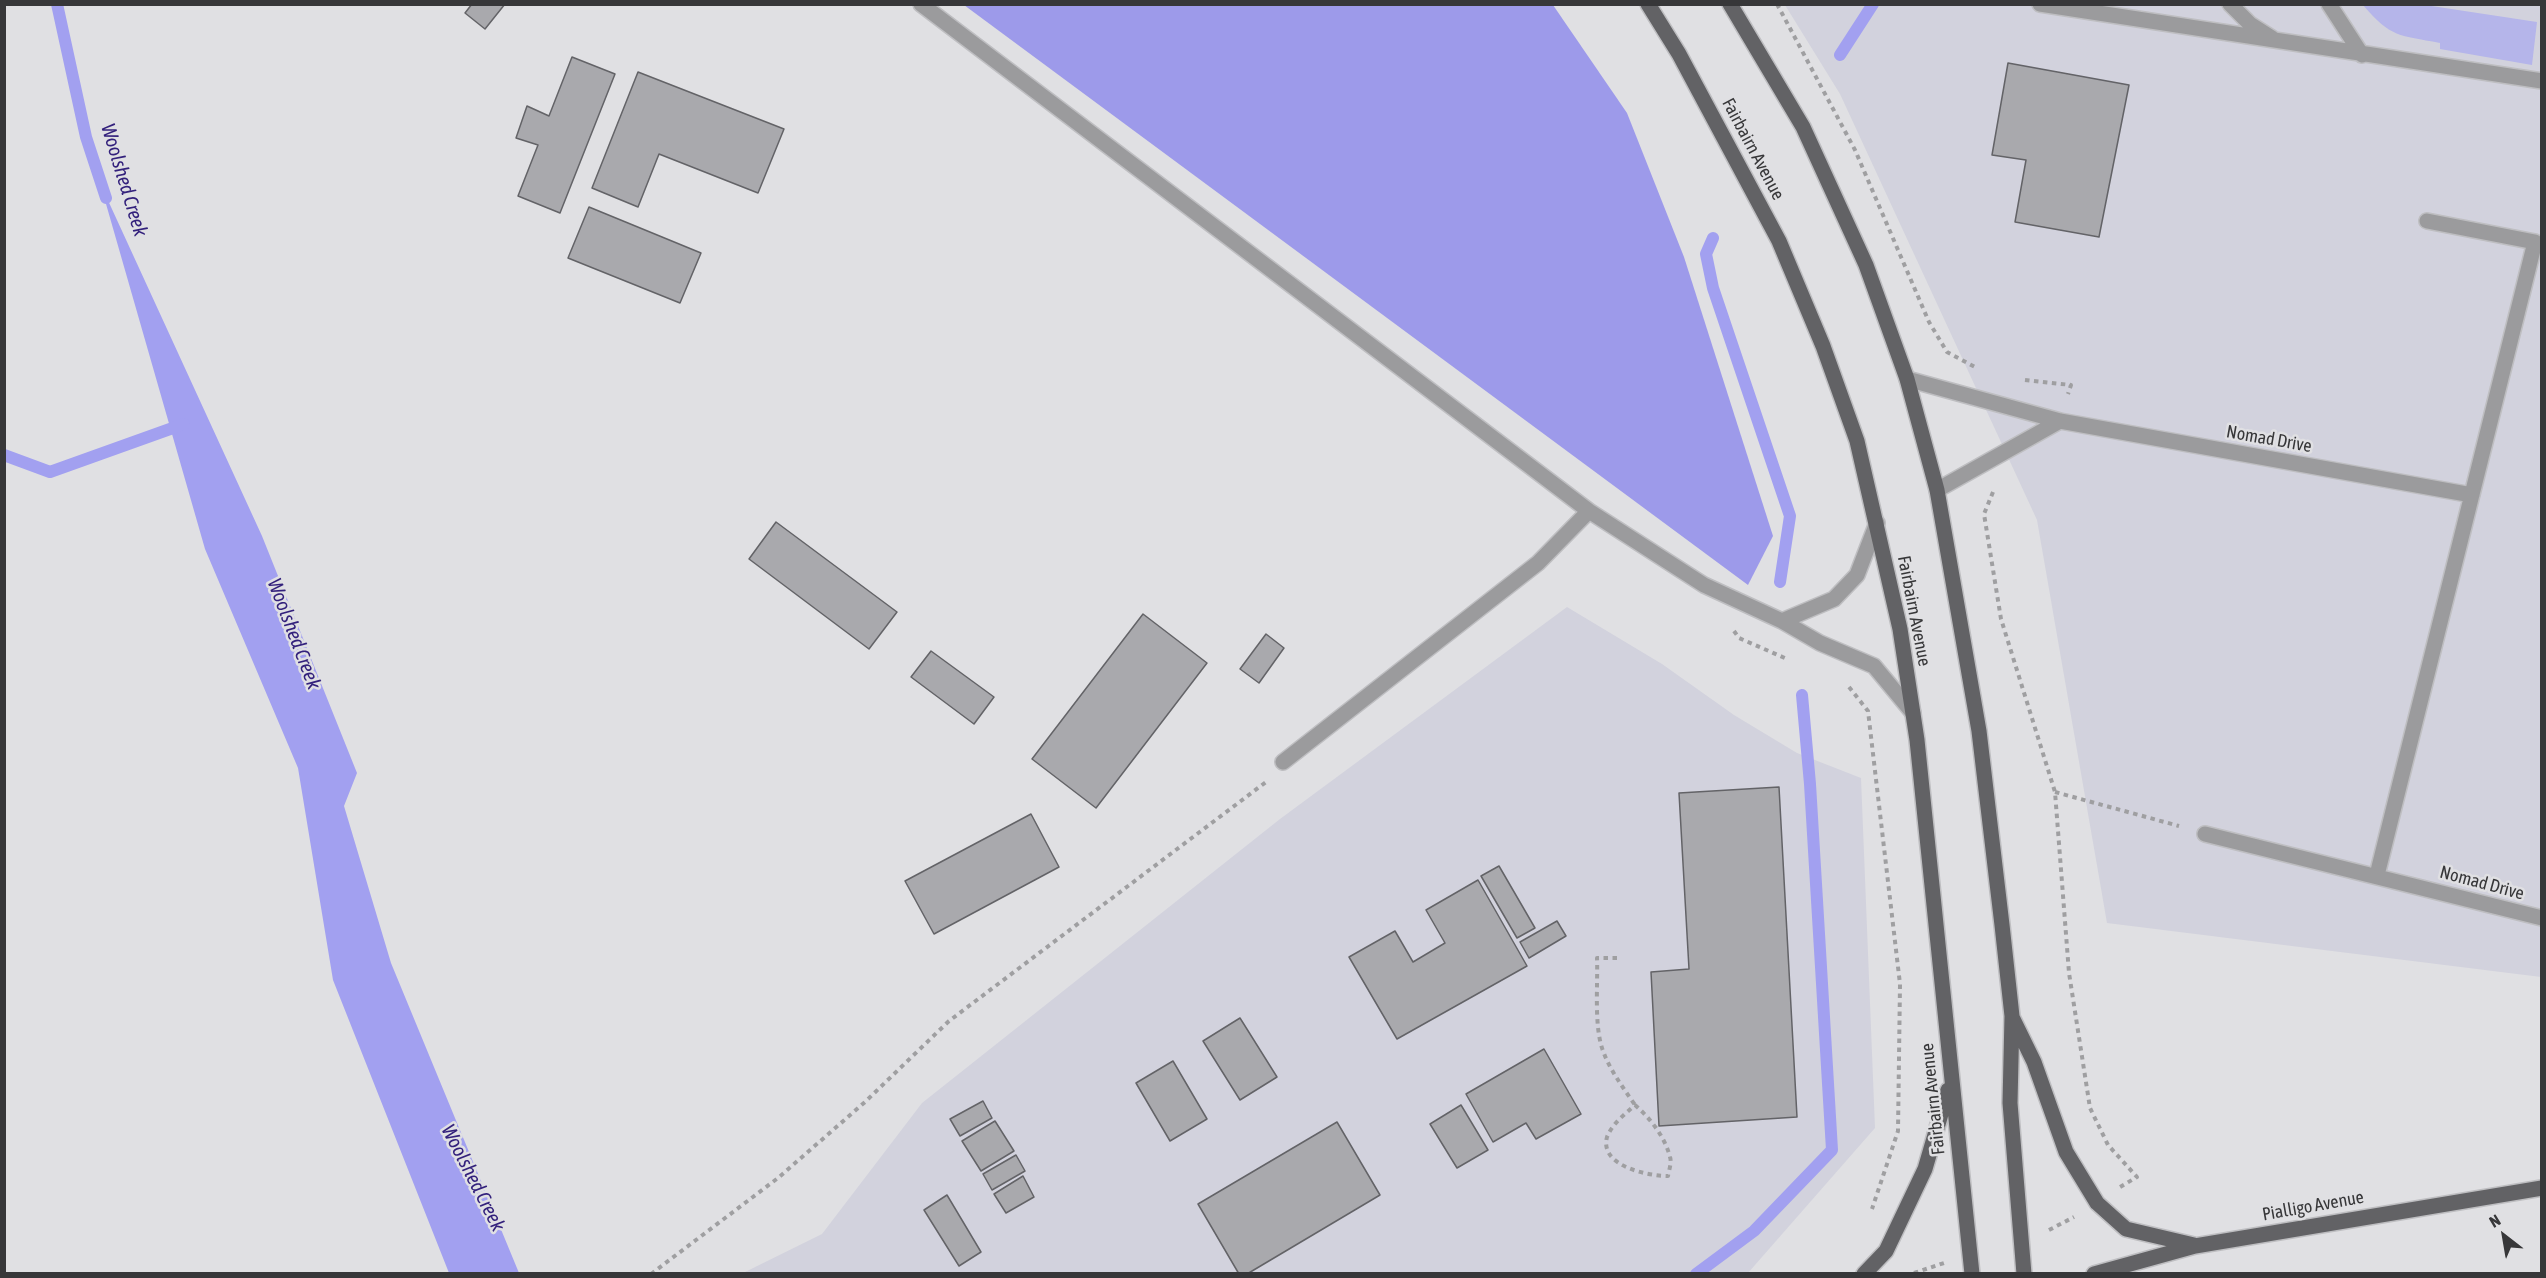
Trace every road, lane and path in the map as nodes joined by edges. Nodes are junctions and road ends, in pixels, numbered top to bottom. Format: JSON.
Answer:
{"nodes":[{"id":1,"x":921,"y":4,"type":"edge"},
{"id":2,"x":1648,"y":4,"type":"edge"},
{"id":3,"x":1730,"y":4,"type":"edge"},
{"id":4,"x":1777,"y":4,"type":"edge"},
{"id":5,"x":2040,"y":4,"type":"edge"},
{"id":6,"x":2230,"y":4,"type":"edge"},
{"id":7,"x":2329,"y":4,"type":"edge"},
{"id":8,"x":2280,"y":42,"type":"junction"},
{"id":9,"x":2362,"y":55,"type":"junction"},
{"id":10,"x":2541,"y":81,"type":"edge"},
{"id":11,"x":2427,"y":221,"type":"dead end"},
{"id":12,"x":1984,"y":371,"type":"dead end"},
{"id":13,"x":1907,"y":379,"type":"junction"},
{"id":14,"x":2015,"y":379,"type":"dead end"},
{"id":15,"x":2060,"y":421,"type":"junction"},
{"id":16,"x":1997,"y":481,"type":"dead end"},
{"id":17,"x":1937,"y":490,"type":"junction"},
{"id":18,"x":2472,"y":495,"type":"junction"},
{"id":19,"x":1589,"y":511,"type":"junction"},
{"id":20,"x":1877,"y":523,"type":"junction"},
{"id":21,"x":1782,"y":621,"type":"junction"},
{"id":22,"x":1733,"y":629,"type":"dead end"},
{"id":23,"x":1789,"y":660,"type":"dead end"},
{"id":24,"x":1840,"y":683,"type":"dead end"},
{"id":25,"x":1913,"y":713,"type":"junction"},
{"id":26,"x":1283,"y":762,"type":"dead end"},
{"id":27,"x":1267,"y":782,"type":"dead end"},
{"id":28,"x":2055,"y":792,"type":"junction"},
{"id":29,"x":2205,"y":834,"type":"joint"},
{"id":30,"x":2377,"y":875,"type":"junction"},
{"id":31,"x":2541,"y":918,"type":"edge"},
{"id":32,"x":1617,"y":958,"type":"dead end"},
{"id":33,"x":2012,"y":1016,"type":"junction"},
{"id":34,"x":1950,"y":1081,"type":"junction"},
{"id":35,"x":1635,"y":1105,"type":"junction"},
{"id":36,"x":2137,"y":1177,"type":"dead end"},
{"id":37,"x":2541,"y":1188,"type":"edge"},
{"id":38,"x":1872,"y":1210,"type":"dead end"},
{"id":39,"x":2195,"y":1246,"type":"junction"},
{"id":40,"x":651,"y":1274,"type":"edge"},
{"id":41,"x":1864,"y":1274,"type":"edge"},
{"id":42,"x":1972,"y":1274,"type":"edge"},
{"id":43,"x":2024,"y":1274,"type":"edge"},
{"id":44,"x":2094,"y":1274,"type":"edge"}],
"edges":[{"from":1,"to":19,"type":"street"},
{"from":2,"to":20,"type":"main road","name":"Fairbairn Avenue"},
{"from":3,"to":13,"type":"main road"},
{"from":4,"to":12,"type":"path"},
{"from":5,"to":8,"type":"street"},
{"from":6,"to":8,"type":"street"},
{"from":7,"to":9,"type":"street"},
{"from":8,"to":9,"type":"street"},
{"from":9,"to":10,"type":"street"},
{"from":11,"to":18,"type":"street"},
{"from":13,"to":15,"type":"street","name":"Nomad Drive"},
{"from":13,"to":17,"type":"main road"},
{"from":14,"to":15,"type":"path"},
{"from":15,"to":17,"type":"street"},
{"from":15,"to":18,"type":"street","name":"Nomad Drive"},
{"from":16,"to":28,"type":"path"},
{"from":17,"to":33,"type":"main road"},
{"from":18,"to":30,"type":"street"},
{"from":19,"to":21,"type":"street"},
{"from":19,"to":26,"type":"street"},
{"from":20,"to":21,"type":"street"},
{"from":20,"to":25,"type":"main road","name":"Fairbairn Avenue"},
{"from":21,"to":25,"type":"street"},
{"from":22,"to":23,"type":"path"},
{"from":24,"to":38,"type":"path"},
{"from":25,"to":34,"type":"main road","name":"Fairbairn Avenue"},
{"from":27,"to":40,"type":"path"},
{"from":28,"to":29,"type":"path"},
{"from":28,"to":36,"type":"path"},
{"from":29,"to":30,"type":"street","name":"Nomad Drive"},
{"from":30,"to":31,"type":"street","name":"Nomad Drive"},
{"from":32,"to":35,"type":"path"},
{"from":33,"to":39,"type":"main road"},
{"from":33,"to":43,"type":"main road"},
{"from":34,"to":41,"type":"main road"},
{"from":34,"to":42,"type":"main road","name":"Fairbairn Avenue"},
{"from":35,"to":35,"type":"path"},
{"from":37,"to":39,"type":"main road","name":"Pialligo Avenue"},
{"from":39,"to":44,"type":"main road","name":"Pialligo Avenue"}]}
